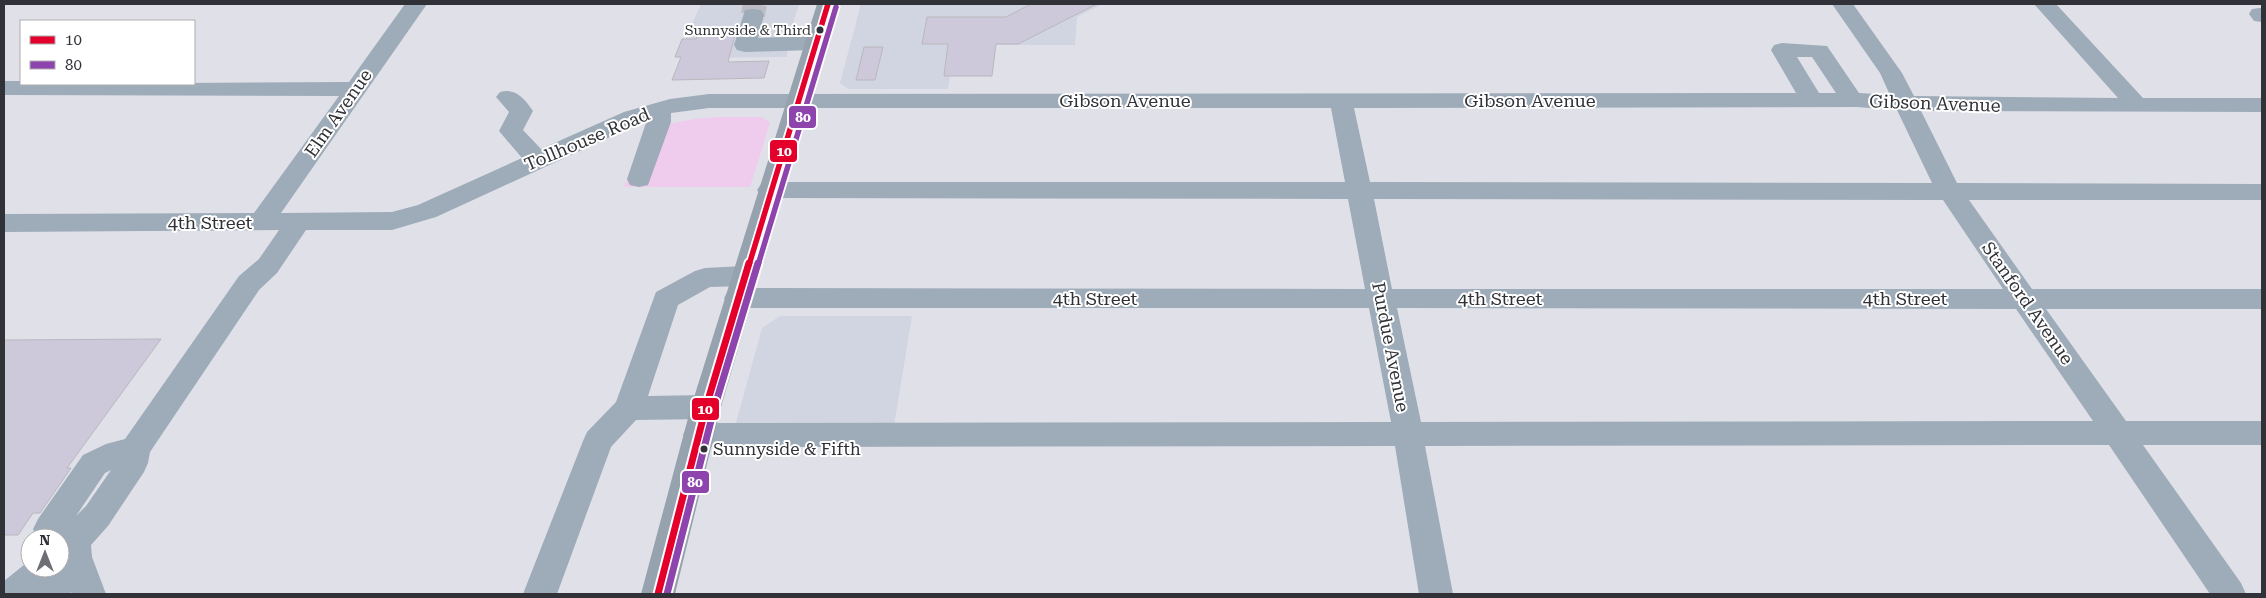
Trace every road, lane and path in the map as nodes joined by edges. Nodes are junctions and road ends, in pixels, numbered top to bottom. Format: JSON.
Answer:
{"nodes":[{"id":1,"x":416,"y":4,"type":"edge"},
{"id":2,"x":828,"y":4,"type":"edge"},
{"id":3,"x":1842,"y":4,"type":"edge"},
{"id":4,"x":2045,"y":4,"type":"edge"},
{"id":5,"x":754,"y":8,"type":"tunnel mouth"},
{"id":6,"x":815,"y":43,"type":"junction"},
{"id":7,"x":4,"y":88,"type":"edge"},
{"id":8,"x":355,"y":89,"type":"junction"},
{"id":9,"x":508,"y":97,"type":"dead end"},
{"id":10,"x":1341,"y":100,"type":"junction"},
{"id":11,"x":1812,"y":100,"type":"junction"},
{"id":12,"x":1852,"y":100,"type":"junction"},
{"id":13,"x":798,"y":101,"type":"junction"},
{"id":14,"x":1905,"y":103,"type":"junction"},
{"id":15,"x":2136,"y":104,"type":"junction"},
{"id":16,"x":2262,"y":105,"type":"edge"},
{"id":17,"x":659,"y":109,"type":"junction"},
{"id":18,"x":537,"y":160,"type":"junction"},
{"id":19,"x":639,"y":179,"type":"dead end"},
{"id":20,"x":770,"y":190,"type":"junction"},
{"id":21,"x":1359,"y":190,"type":"junction"},
{"id":22,"x":1950,"y":191,"type":"junction"},
{"id":23,"x":2262,"y":192,"type":"edge"},
{"id":24,"x":416,"y":215,"type":"joint"},
{"id":25,"x":279,"y":222,"type":"junction"},
{"id":26,"x":4,"y":223,"type":"edge"},
{"id":27,"x":741,"y":287,"type":"junction"},
{"id":28,"x":1381,"y":298,"type":"junction"},
{"id":29,"x":2024,"y":298,"type":"junction"},
{"id":30,"x":2262,"y":298,"type":"edge"},
{"id":31,"x":629,"y":408,"type":"junction"},
{"id":32,"x":702,"y":421,"type":"junction"},
{"id":33,"x":2118,"y":433,"type":"junction"},
{"id":34,"x":2262,"y":433,"type":"edge"},
{"id":35,"x":1408,"y":434,"type":"junction"},
{"id":36,"x":73,"y":546,"type":"edge"},
{"id":37,"x":32,"y":578,"type":"edge"},
{"id":38,"x":12,"y":594,"type":"edge"},
{"id":39,"x":51,"y":594,"type":"edge"},
{"id":40,"x":89,"y":594,"type":"edge"},
{"id":41,"x":540,"y":594,"type":"edge"},
{"id":42,"x":658,"y":594,"type":"edge"},
{"id":43,"x":1436,"y":594,"type":"edge"},
{"id":44,"x":2229,"y":594,"type":"edge"}],
"edges":[{"from":1,"to":8,"type":"street","name":"Elm Avenue"},
{"from":2,"to":6,"type":"main road"},
{"from":3,"to":14,"type":"street","name":"Stanford Avenue"},
{"from":4,"to":15,"type":"street"},
{"from":5,"to":6,"type":"street"},
{"from":6,"to":13,"type":"main road"},
{"from":7,"to":8,"type":"street"},
{"from":8,"to":25,"type":"street","name":"Elm Avenue"},
{"from":9,"to":18,"type":"street"},
{"from":10,"to":11,"type":"street","name":"Gibson Avenue"},
{"from":10,"to":13,"type":"street","name":"Gibson Avenue"},
{"from":10,"to":21,"type":"street","name":"Purdue Avenue"},
{"from":11,"to":12,"type":"street","name":"Gibson Avenue"},
{"from":11,"to":12,"type":"street"},
{"from":12,"to":14,"type":"street","name":"Gibson Avenue"},
{"from":13,"to":17,"type":"street","name":"Tollhouse Road"},
{"from":13,"to":20,"type":"main road"},
{"from":14,"to":15,"type":"street","name":"Gibson Avenue"},
{"from":14,"to":22,"type":"street","name":"Stanford Avenue"},
{"from":15,"to":16,"type":"street","name":"Gibson Avenue"},
{"from":17,"to":18,"type":"street","name":"Tollhouse Road"},
{"from":17,"to":19,"type":"street"},
{"from":18,"to":24,"type":"street","name":"Tollhouse Road"},
{"from":20,"to":21,"type":"street"},
{"from":20,"to":27,"type":"main road"},
{"from":21,"to":22,"type":"street"},
{"from":21,"to":28,"type":"street","name":"Purdue Avenue"},
{"from":22,"to":23,"type":"street"},
{"from":22,"to":29,"type":"street","name":"Stanford Avenue"},
{"from":24,"to":25,"type":"street","name":"4th Street"},
{"from":25,"to":26,"type":"street","name":"4th Street"},
{"from":25,"to":36,"type":"street","name":"Elm Avenue"},
{"from":27,"to":28,"type":"street","name":"4th Street"},
{"from":27,"to":31,"type":"street","name":"4th Street"},
{"from":27,"to":32,"type":"main road"},
{"from":28,"to":29,"type":"street","name":"4th Street"},
{"from":28,"to":35,"type":"street","name":"Purdue Avenue"},
{"from":29,"to":30,"type":"street","name":"4th Street"},
{"from":29,"to":33,"type":"street","name":"Stanford Avenue"},
{"from":31,"to":32,"type":"street"},
{"from":31,"to":41,"type":"street"},
{"from":32,"to":35,"type":"street"},
{"from":32,"to":42,"type":"main road"},
{"from":33,"to":34,"type":"street"},
{"from":33,"to":35,"type":"street"},
{"from":33,"to":44,"type":"street","name":"Stanford Avenue"},
{"from":35,"to":43,"type":"street","name":"Purdue Avenue"},
{"from":36,"to":39,"type":"street"},
{"from":36,"to":40,"type":"street"},
{"from":37,"to":38,"type":"street"}]}
